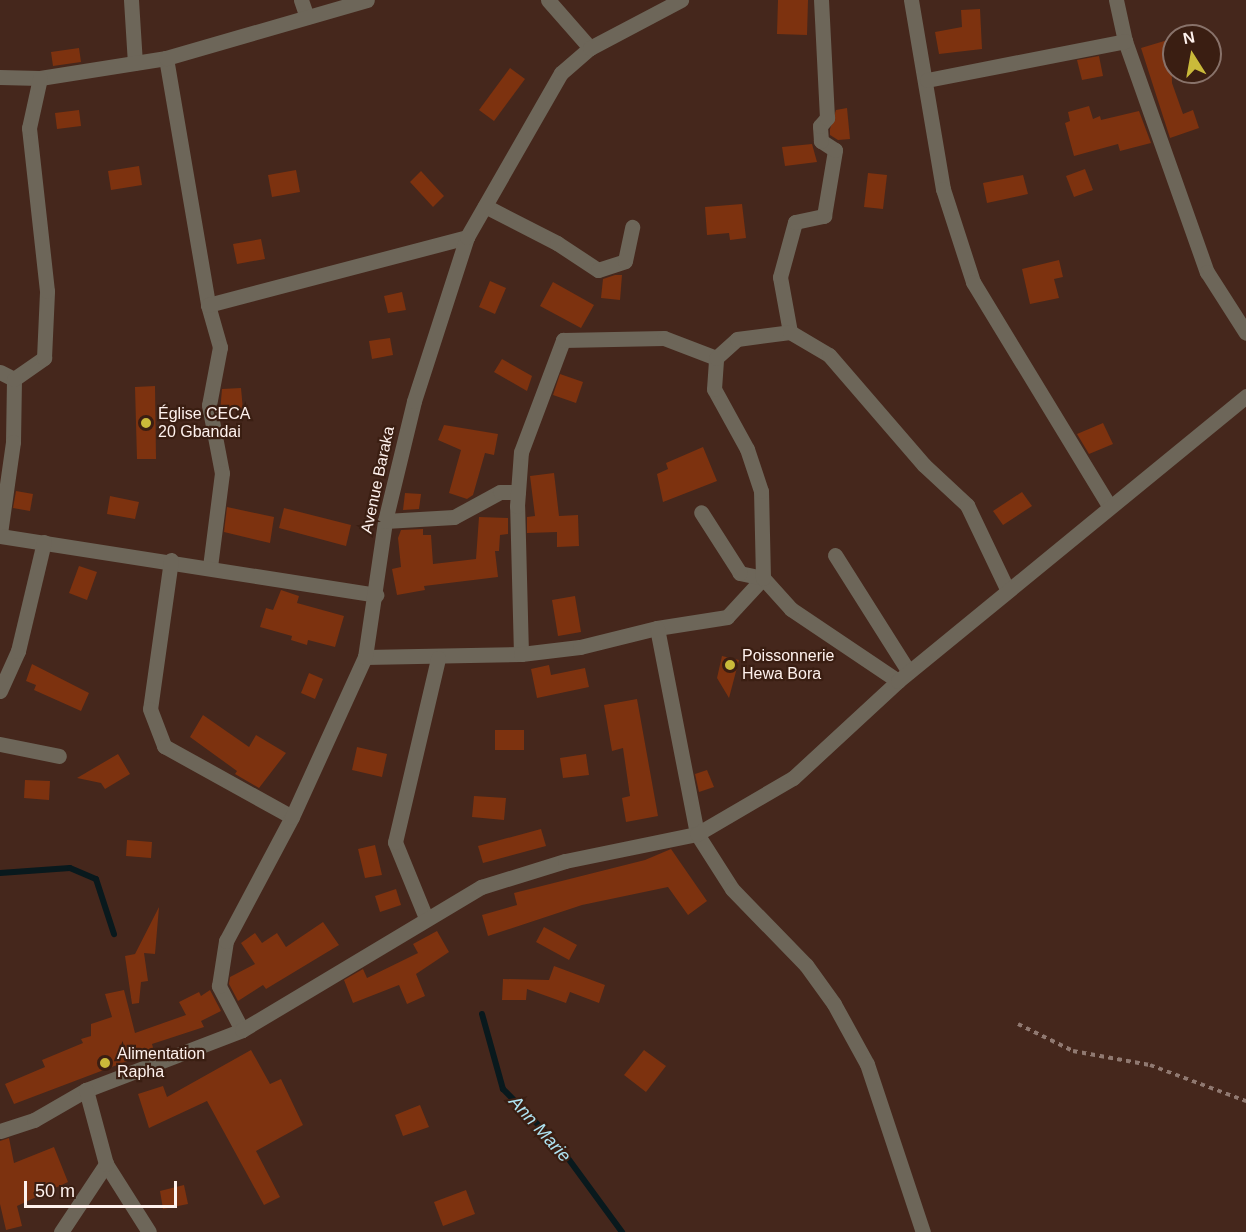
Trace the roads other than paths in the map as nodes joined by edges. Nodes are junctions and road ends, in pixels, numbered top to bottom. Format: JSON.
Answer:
{"nodes":[{"id":1,"x":131,"y":0,"type":"edge"},
{"id":2,"x":301,"y":0,"type":"edge"},
{"id":3,"x":367,"y":0,"type":"edge"},
{"id":4,"x":548,"y":0,"type":"edge"},
{"id":5,"x":681,"y":0,"type":"edge"},
{"id":6,"x":821,"y":0,"type":"edge"},
{"id":7,"x":911,"y":0,"type":"edge"},
{"id":8,"x":1116,"y":0,"type":"edge"},
{"id":9,"x":307,"y":17,"type":"junction"},
{"id":10,"x":1125,"y":41,"type":"junction"},
{"id":11,"x":590,"y":48,"type":"junction"},
{"id":12,"x":166,"y":58,"type":"junction"},
{"id":13,"x":135,"y":63,"type":"junction"},
{"id":14,"x":0,"y":77,"type":"edge"},
{"id":15,"x":40,"y":78,"type":"junction"},
{"id":16,"x":927,"y":80,"type":"junction"},
{"id":17,"x":485,"y":206,"type":"junction"},
{"id":18,"x":632,"y":227,"type":"dead end"},
{"id":19,"x":467,"y":237,"type":"junction"},
{"id":20,"x":208,"y":305,"type":"junction"},
{"id":21,"x":790,"y":332,"type":"junction"},
{"id":22,"x":1246,"y":333,"type":"edge"},
{"id":23,"x":716,"y":358,"type":"junction"},
{"id":24,"x":7,"y":375,"type":"edge"},
{"id":25,"x":1246,"y":396,"type":"edge"},
{"id":26,"x":518,"y":492,"type":"junction"},
{"id":27,"x":1110,"y":507,"type":"junction"},
{"id":28,"x":701,"y":512,"type":"dead end"},
{"id":29,"x":385,"y":521,"type":"junction"},
{"id":30,"x":0,"y":534,"type":"edge"},
{"id":31,"x":44,"y":542,"type":"junction"},
{"id":32,"x":835,"y":555,"type":"dead end"},
{"id":33,"x":171,"y":560,"type":"junction"},
{"id":34,"x":210,"y":567,"type":"junction"},
{"id":35,"x":763,"y":578,"type":"junction"},
{"id":36,"x":1008,"y":591,"type":"junction"},
{"id":37,"x":376,"y":595,"type":"junction"},
{"id":38,"x":657,"y":628,"type":"junction"},
{"id":39,"x":521,"y":654,"type":"junction"},
{"id":40,"x":365,"y":657,"type":"junction"},
{"id":41,"x":438,"y":658,"type":"junction"},
{"id":42,"x":904,"y":677,"type":"junction"},
{"id":43,"x":0,"y":691,"type":"edge"},
{"id":44,"x":0,"y":744,"type":"edge"},
{"id":45,"x":59,"y":756,"type":"dead end"},
{"id":46,"x":292,"y":818,"type":"junction"},
{"id":47,"x":697,"y":834,"type":"junction"},
{"id":48,"x":426,"y":918,"type":"junction"},
{"id":49,"x":242,"y":1030,"type":"junction"},
{"id":50,"x":86,"y":1090,"type":"junction"},
{"id":51,"x":0,"y":1131,"type":"edge"},
{"id":52,"x":106,"y":1164,"type":"junction"},
{"id":53,"x":61,"y":1232,"type":"edge"},
{"id":54,"x":149,"y":1232,"type":"edge"},
{"id":55,"x":923,"y":1232,"type":"edge"}],
"edges":[{"from":1,"to":13,"type":"street"},
{"from":2,"to":9,"type":"street"},
{"from":3,"to":9,"type":"street"},
{"from":4,"to":11,"type":"street"},
{"from":5,"to":11,"type":"street","name":"Avenue Baraka"},
{"from":6,"to":21,"type":"street"},
{"from":7,"to":16,"type":"street"},
{"from":8,"to":10,"type":"street"},
{"from":9,"to":12,"type":"street"},
{"from":10,"to":16,"type":"street"},
{"from":10,"to":22,"type":"street"},
{"from":11,"to":17,"type":"street","name":"Avenue Baraka"},
{"from":12,"to":13,"type":"street"},
{"from":12,"to":20,"type":"street"},
{"from":13,"to":15,"type":"street"},
{"from":14,"to":15,"type":"street"},
{"from":15,"to":24,"type":"street"},
{"from":16,"to":27,"type":"street"},
{"from":17,"to":18,"type":"street"},
{"from":17,"to":19,"type":"street","name":"Avenue Baraka"},
{"from":19,"to":20,"type":"street"},
{"from":19,"to":29,"type":"street","name":"Avenue Baraka"},
{"from":20,"to":34,"type":"street"},
{"from":21,"to":23,"type":"street"},
{"from":21,"to":36,"type":"street"},
{"from":23,"to":26,"type":"street"},
{"from":23,"to":35,"type":"street"},
{"from":24,"to":30,"type":"street"},
{"from":25,"to":27,"type":"street"},
{"from":26,"to":29,"type":"street"},
{"from":26,"to":39,"type":"street"},
{"from":27,"to":36,"type":"street"},
{"from":28,"to":35,"type":"street"},
{"from":29,"to":37,"type":"street","name":"Avenue Baraka"},
{"from":30,"to":31,"type":"street"},
{"from":31,"to":33,"type":"street"},
{"from":31,"to":43,"type":"street"},
{"from":32,"to":42,"type":"street"},
{"from":33,"to":34,"type":"street"},
{"from":33,"to":46,"type":"street"},
{"from":34,"to":37,"type":"street"},
{"from":35,"to":38,"type":"street"},
{"from":35,"to":42,"type":"street"},
{"from":36,"to":42,"type":"street"},
{"from":37,"to":40,"type":"street","name":"Avenue Baraka"},
{"from":38,"to":39,"type":"street"},
{"from":38,"to":47,"type":"street"},
{"from":39,"to":41,"type":"street"},
{"from":40,"to":41,"type":"street"},
{"from":40,"to":46,"type":"street","name":"Avenue Baraka"},
{"from":41,"to":48,"type":"street"},
{"from":42,"to":47,"type":"street"},
{"from":44,"to":45,"type":"street"},
{"from":46,"to":49,"type":"street","name":"Avenue Baraka"},
{"from":47,"to":48,"type":"street"},
{"from":47,"to":55,"type":"street"},
{"from":48,"to":49,"type":"street"},
{"from":49,"to":50,"type":"street"},
{"from":50,"to":51,"type":"street"},
{"from":50,"to":52,"type":"street"},
{"from":52,"to":53,"type":"street"},
{"from":52,"to":54,"type":"street"}]}
